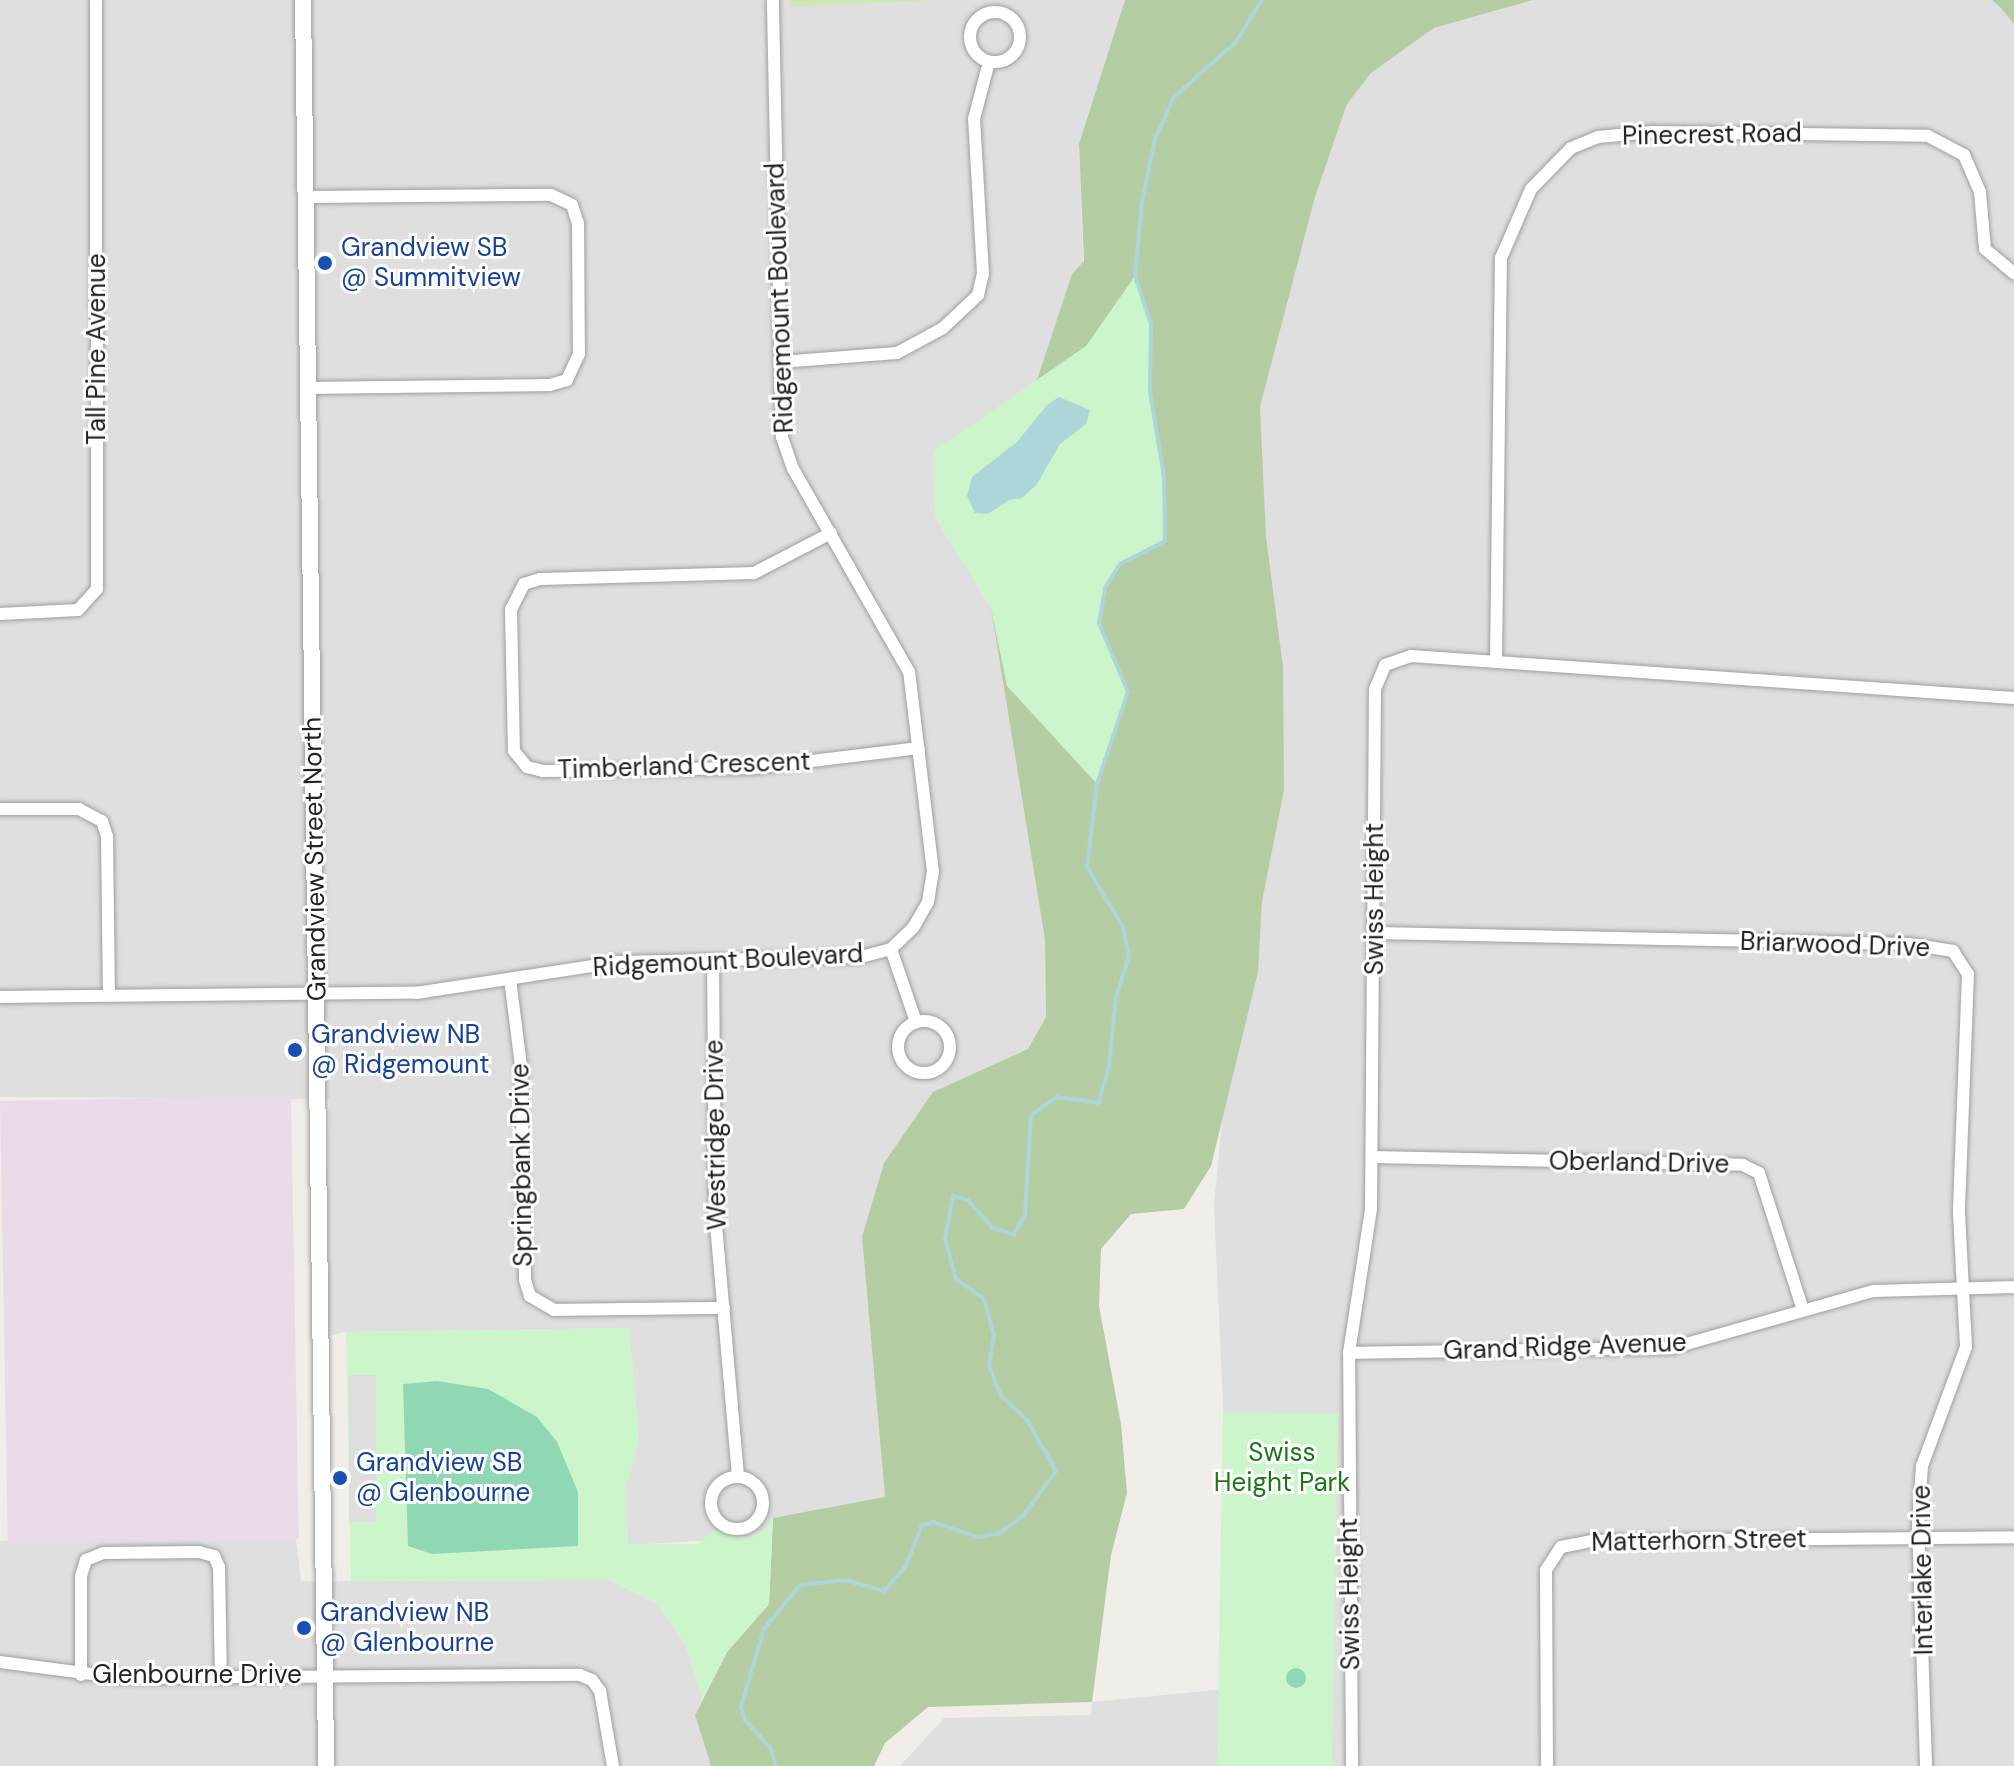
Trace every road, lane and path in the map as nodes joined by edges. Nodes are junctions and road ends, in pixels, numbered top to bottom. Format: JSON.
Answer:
{"nodes":[{"id":1,"x":96,"y":0,"type":"edge"},
{"id":2,"x":303,"y":0,"type":"edge"},
{"id":3,"x":773,"y":0,"type":"edge"},
{"id":4,"x":989,"y":62,"type":"junction"},
{"id":5,"x":306,"y":197,"type":"junction"},
{"id":6,"x":2014,"y":273,"type":"edge"},
{"id":7,"x":780,"y":362,"type":"junction"},
{"id":8,"x":309,"y":388,"type":"junction"},
{"id":9,"x":831,"y":533,"type":"junction"},
{"id":10,"x":0,"y":614,"type":"edge"},
{"id":11,"x":1496,"y":662,"type":"junction"},
{"id":12,"x":2014,"y":698,"type":"edge"},
{"id":13,"x":919,"y":748,"type":"junction"},
{"id":14,"x":0,"y":809,"type":"edge"},
{"id":15,"x":1376,"y":933,"type":"junction"},
{"id":16,"x":891,"y":949,"type":"junction"},
{"id":17,"x":713,"y":961,"type":"junction"},
{"id":18,"x":510,"y":979,"type":"junction"},
{"id":19,"x":317,"y":993,"type":"junction"},
{"id":20,"x":109,"y":995,"type":"junction"},
{"id":21,"x":0,"y":997,"type":"edge"},
{"id":22,"x":916,"y":1022,"type":"junction"},
{"id":23,"x":1372,"y":1157,"type":"junction"},
{"id":24,"x":1960,"y":1287,"type":"junction"},
{"id":25,"x":2014,"y":1287,"type":"edge"},
{"id":26,"x":724,"y":1308,"type":"junction"},
{"id":27,"x":1803,"y":1310,"type":"junction"},
{"id":28,"x":1349,"y":1353,"type":"junction"},
{"id":29,"x":738,"y":1477,"type":"junction"},
{"id":30,"x":2014,"y":1537,"type":"edge"},
{"id":31,"x":1920,"y":1539,"type":"junction"},
{"id":32,"x":0,"y":1662,"type":"edge"},
{"id":33,"x":81,"y":1675,"type":"junction"},
{"id":34,"x":325,"y":1675,"type":"junction"},
{"id":35,"x":221,"y":1677,"type":"junction"},
{"id":36,"x":326,"y":1766,"type":"edge"},
{"id":37,"x":613,"y":1766,"type":"edge"},
{"id":38,"x":1352,"y":1766,"type":"edge"},
{"id":39,"x":1547,"y":1766,"type":"edge"},
{"id":40,"x":1926,"y":1766,"type":"edge"}],
"edges":[{"from":1,"to":10,"type":"street","name":"Tall Pine Avenue"},
{"from":2,"to":5,"type":"street","name":"Grandview Street North"},
{"from":3,"to":7,"type":"street","name":"Ridgemount Boulevard"},
{"from":4,"to":4,"type":"street"},
{"from":4,"to":7,"type":"street"},
{"from":5,"to":8,"type":"street","name":"Grandview Street North"},
{"from":5,"to":8,"type":"street"},
{"from":6,"to":11,"type":"street","name":"Pinecrest Road"},
{"from":7,"to":9,"type":"street","name":"Ridgemount Boulevard"},
{"from":8,"to":19,"type":"street","name":"Grandview Street North"},
{"from":9,"to":13,"type":"street","name":"Ridgemount Boulevard"},
{"from":9,"to":13,"type":"street","name":"Timberland Crescent"},
{"from":11,"to":12,"type":"street","name":"Swiss Height"},
{"from":11,"to":15,"type":"street","name":"Swiss Height"},
{"from":13,"to":16,"type":"street","name":"Ridgemount Boulevard"},
{"from":14,"to":20,"type":"street"},
{"from":15,"to":23,"type":"street","name":"Swiss Height"},
{"from":15,"to":24,"type":"street","name":"Briarwood Drive"},
{"from":16,"to":17,"type":"street","name":"Ridgemount Boulevard"},
{"from":16,"to":22,"type":"street"},
{"from":17,"to":18,"type":"street","name":"Ridgemount Boulevard"},
{"from":17,"to":26,"type":"street","name":"Westridge Drive"},
{"from":18,"to":19,"type":"street","name":"Ridgemount Boulevard"},
{"from":18,"to":26,"type":"street","name":"Springbank Drive"},
{"from":19,"to":20,"type":"street","name":"Ridgemount Boulevard"},
{"from":19,"to":34,"type":"street","name":"Grandview Street North"},
{"from":20,"to":21,"type":"street","name":"Ridgemount Boulevard"},
{"from":22,"to":22,"type":"street"},
{"from":23,"to":27,"type":"street","name":"Oberland Drive"},
{"from":23,"to":28,"type":"street","name":"Swiss Height"},
{"from":24,"to":25,"type":"street","name":"Grand Ridge Avenue"},
{"from":24,"to":27,"type":"street","name":"Grand Ridge Avenue"},
{"from":24,"to":31,"type":"street","name":"Interlake Drive"},
{"from":26,"to":29,"type":"street","name":"Westridge Drive"},
{"from":27,"to":28,"type":"street","name":"Grand Ridge Avenue"},
{"from":28,"to":38,"type":"street","name":"Swiss Height"},
{"from":29,"to":29,"type":"street"},
{"from":30,"to":31,"type":"street","name":"Matterhorn Street"},
{"from":31,"to":39,"type":"street","name":"Matterhorn Street"},
{"from":31,"to":40,"type":"street","name":"Interlake Drive"},
{"from":32,"to":33,"type":"street","name":"Glenbourne Drive"},
{"from":33,"to":35,"type":"street","name":"Glenbourne Drive"},
{"from":33,"to":35,"type":"street"},
{"from":34,"to":35,"type":"street","name":"Glenbourne Drive"},
{"from":34,"to":36,"type":"street","name":"Grandview Street North"},
{"from":34,"to":37,"type":"street","name":"Glenbourne Drive"}]}
